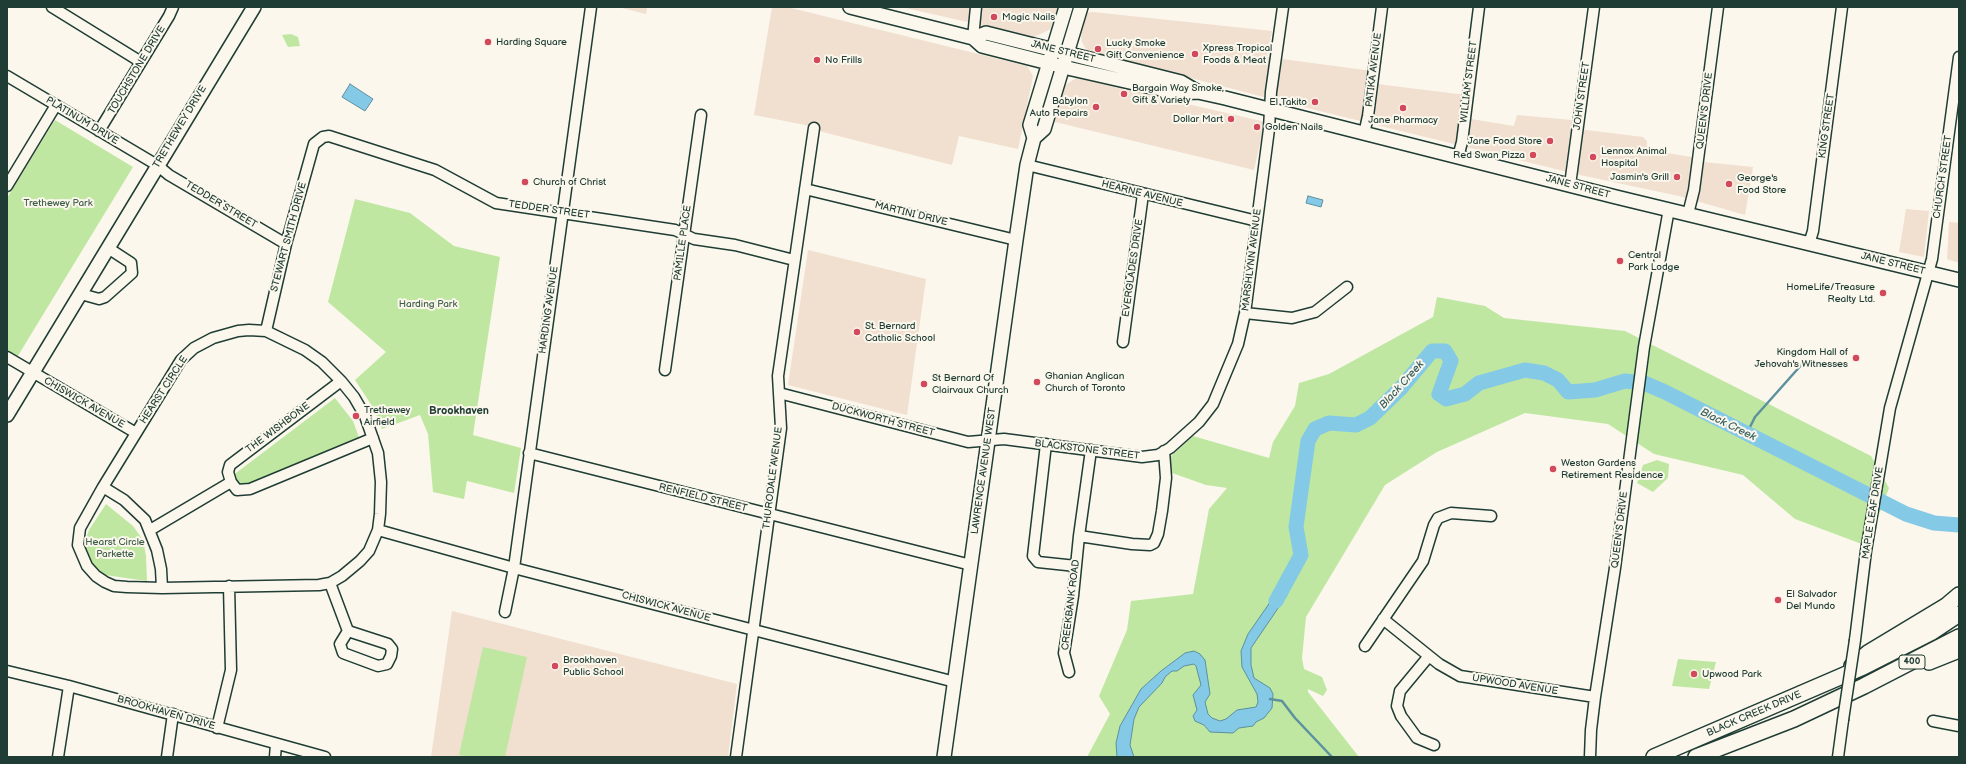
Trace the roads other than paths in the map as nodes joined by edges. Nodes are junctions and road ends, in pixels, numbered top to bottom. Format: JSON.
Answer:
{"nodes":[{"id":1,"x":52,"y":7,"type":"edge"},
{"id":2,"x":173,"y":7,"type":"edge"},
{"id":3,"x":254,"y":7,"type":"edge"},
{"id":4,"x":591,"y":7,"type":"edge"},
{"id":5,"x":850,"y":7,"type":"edge"},
{"id":6,"x":976,"y":7,"type":"edge"},
{"id":7,"x":1066,"y":7,"type":"edge"},
{"id":8,"x":1081,"y":7,"type":"edge"},
{"id":9,"x":1283,"y":7,"type":"edge"},
{"id":10,"x":1382,"y":7,"type":"edge"},
{"id":11,"x":1479,"y":7,"type":"edge"},
{"id":12,"x":1594,"y":7,"type":"edge"},
{"id":13,"x":1718,"y":7,"type":"edge"},
{"id":14,"x":1842,"y":7,"type":"edge"},
{"id":15,"x":873,"y":10,"type":"edge"},
{"id":16,"x":973,"y":38,"type":"junction"},
{"id":17,"x":1052,"y":49,"type":"junction"},
{"id":18,"x":1067,"y":53,"type":"junction"},
{"id":19,"x":1959,"y":57,"type":"edge"},
{"id":20,"x":141,"y":62,"type":"junction"},
{"id":21,"x":1048,"y":63,"type":"junction"},
{"id":22,"x":1062,"y":67,"type":"junction"},
{"id":23,"x":7,"y":76,"type":"edge"},
{"id":24,"x":1198,"y":92,"type":"junction"},
{"id":25,"x":56,"y":104,"type":"junction"},
{"id":26,"x":1270,"y":111,"type":"junction"},
{"id":27,"x":701,"y":115,"type":"dead end"},
{"id":28,"x":814,"y":128,"type":"dead end"},
{"id":29,"x":99,"y":131,"type":"junction"},
{"id":30,"x":1364,"y":134,"type":"junction"},
{"id":31,"x":1034,"y":138,"type":"junction"},
{"id":32,"x":314,"y":144,"type":"joint"},
{"id":33,"x":1458,"y":157,"type":"junction"},
{"id":34,"x":157,"y":165,"type":"junction"},
{"id":35,"x":1027,"y":165,"type":"junction"},
{"id":36,"x":1570,"y":185,"type":"junction"},
{"id":37,"x":7,"y":186,"type":"edge"},
{"id":38,"x":805,"y":188,"type":"junction"},
{"id":39,"x":1143,"y":194,"type":"junction"},
{"id":40,"x":1669,"y":209,"type":"junction"},
{"id":41,"x":563,"y":212,"type":"junction"},
{"id":42,"x":1688,"y":214,"type":"junction"},
{"id":43,"x":1257,"y":221,"type":"junction"},
{"id":44,"x":684,"y":235,"type":"junction"},
{"id":45,"x":1016,"y":240,"type":"junction"},
{"id":46,"x":286,"y":244,"type":"junction"},
{"id":47,"x":1809,"y":244,"type":"junction"},
{"id":48,"x":108,"y":248,"type":"junction"},
{"id":49,"x":794,"y":260,"type":"junction"},
{"id":50,"x":1928,"y":272,"type":"junction"},
{"id":51,"x":1959,"y":280,"type":"edge"},
{"id":52,"x":1347,"y":287,"type":"dead end"},
{"id":53,"x":81,"y":294,"type":"junction"},
{"id":54,"x":1245,"y":313,"type":"junction"},
{"id":55,"x":266,"y":331,"type":"junction"},
{"id":56,"x":1123,"y":342,"type":"dead end"},
{"id":57,"x":7,"y":357,"type":"edge"},
{"id":58,"x":665,"y":370,"type":"dead end"},
{"id":59,"x":32,"y":372,"type":"junction"},
{"id":60,"x":341,"y":381,"type":"junction"},
{"id":61,"x":779,"y":393,"type":"junction"},
{"id":62,"x":1213,"y":404,"type":"joint"},
{"id":63,"x":7,"y":415,"type":"edge"},
{"id":64,"x":136,"y":433,"type":"junction"},
{"id":65,"x":374,"y":438,"type":"junction"},
{"id":66,"x":989,"y":441,"type":"junction"},
{"id":67,"x":1046,"y":444,"type":"junction"},
{"id":68,"x":1091,"y":450,"type":"junction"},
{"id":69,"x":1164,"y":451,"type":"junction"},
{"id":70,"x":529,"y":453,"type":"junction"},
{"id":71,"x":231,"y":482,"type":"junction"},
{"id":72,"x":103,"y":487,"type":"junction"},
{"id":73,"x":768,"y":515,"type":"junction"},
{"id":74,"x":1491,"y":516,"type":"dead end"},
{"id":75,"x":150,"y":530,"type":"junction"},
{"id":76,"x":378,"y":530,"type":"junction"},
{"id":77,"x":1079,"y":536,"type":"junction"},
{"id":78,"x":971,"y":565,"type":"junction"},
{"id":79,"x":1076,"y":566,"type":"junction"},
{"id":80,"x":514,"y":568,"type":"junction"},
{"id":81,"x":330,"y":583,"type":"junction"},
{"id":82,"x":228,"y":586,"type":"junction"},
{"id":83,"x":162,"y":588,"type":"junction"},
{"id":84,"x":1959,"y":595,"type":"edge"},
{"id":85,"x":505,"y":612,"type":"dead end"},
{"id":86,"x":1959,"y":614,"type":"edge"},
{"id":87,"x":1382,"y":619,"type":"junction"},
{"id":88,"x":753,"y":630,"type":"junction"},
{"id":89,"x":348,"y":631,"type":"junction"},
{"id":90,"x":1959,"y":637,"type":"edge"},
{"id":91,"x":1365,"y":646,"type":"dead end"},
{"id":92,"x":1959,"y":650,"type":"edge"},
{"id":93,"x":1429,"y":656,"type":"junction"},
{"id":94,"x":7,"y":672,"type":"edge"},
{"id":95,"x":1069,"y":672,"type":"dead end"},
{"id":96,"x":1834,"y":680,"type":"junction"},
{"id":97,"x":955,"y":682,"type":"junction"},
{"id":98,"x":69,"y":686,"type":"junction"},
{"id":99,"x":1864,"y":686,"type":"junction"},
{"id":100,"x":1595,"y":697,"type":"junction"},
{"id":101,"x":173,"y":714,"type":"junction"},
{"id":102,"x":1933,"y":721,"type":"dead end"},
{"id":103,"x":1959,"y":726,"type":"edge"},
{"id":104,"x":217,"y":728,"type":"junction"},
{"id":105,"x":276,"y":744,"type":"junction"},
{"id":106,"x":1434,"y":745,"type":"dead end"},
{"id":107,"x":58,"y":757,"type":"edge"},
{"id":108,"x":167,"y":757,"type":"edge"},
{"id":109,"x":275,"y":757,"type":"edge"},
{"id":110,"x":325,"y":757,"type":"edge"},
{"id":111,"x":736,"y":757,"type":"edge"},
{"id":112,"x":944,"y":757,"type":"edge"},
{"id":113,"x":1590,"y":757,"type":"edge"},
{"id":114,"x":1654,"y":757,"type":"edge"},
{"id":115,"x":1696,"y":757,"type":"edge"},
{"id":116,"x":1838,"y":757,"type":"edge"}],
"edges":[{"from":1,"to":20,"type":"street"},
{"from":2,"to":20,"type":"street","name":"TOUCHSTONE DRIVE"},
{"from":3,"to":34,"type":"main road","name":"TRETHEWEY DRIVE"},
{"from":4,"to":41,"type":"street","name":"HARDING AVENUE"},
{"from":5,"to":15,"type":"main road","name":"JANE STREET"},
{"from":6,"to":16,"type":"street"},
{"from":7,"to":17,"type":"main road","name":"LAWRENCE AVENUE WEST"},
{"from":8,"to":18,"type":"main road","name":"LAWRENCE AVENUE WEST"},
{"from":9,"to":26,"type":"street","name":"MARSHLYNN AVENUE"},
{"from":10,"to":30,"type":"street","name":"PATIKA AVENUE"},
{"from":11,"to":33,"type":"street","name":"WILLIAM STREET"},
{"from":12,"to":36,"type":"street","name":"JOHN STREET"},
{"from":13,"to":42,"type":"street","name":"QUEEN'S DRIVE"},
{"from":14,"to":47,"type":"street","name":"KING STREET"},
{"from":15,"to":16,"type":"main road","name":"JANE STREET"},
{"from":16,"to":17,"type":"main road","name":"JANE STREET"},
{"from":16,"to":21,"type":"main road","name":"JANE STREET"},
{"from":17,"to":18,"type":"main road","name":"JANE STREET"},
{"from":17,"to":21,"type":"main road","name":"LAWRENCE AVENUE WEST"},
{"from":18,"to":22,"type":"main road","name":"LAWRENCE AVENUE WEST"},
{"from":18,"to":24,"type":"main road","name":"JANE STREET"},
{"from":19,"to":50,"type":"street","name":"CHURCH STREET"},
{"from":20,"to":29,"type":"street","name":"TOUCHSTONE DRIVE"},
{"from":21,"to":22,"type":"main road","name":"JANE STREET"},
{"from":21,"to":31,"type":"main road","name":"LAWRENCE AVENUE WEST"},
{"from":22,"to":24,"type":"main road","name":"JANE STREET"},
{"from":22,"to":31,"type":"main road","name":"LAWRENCE AVENUE WEST"},
{"from":23,"to":25,"type":"street","name":"PLATINUM DRIVE"},
{"from":24,"to":26,"type":"main road","name":"JANE STREET"},
{"from":25,"to":29,"type":"street","name":"PLATINUM DRIVE"},
{"from":25,"to":37,"type":"street"},
{"from":26,"to":30,"type":"main road","name":"JANE STREET"},
{"from":26,"to":43,"type":"street","name":"MARSHLYNN AVENUE"},
{"from":27,"to":44,"type":"street","name":"PAMILLE PLACE"},
{"from":28,"to":38,"type":"street","name":"THURODALE AVENUE"},
{"from":29,"to":34,"type":"street","name":"PLATINUM DRIVE"},
{"from":30,"to":33,"type":"main road","name":"JANE STREET"},
{"from":31,"to":35,"type":"main road","name":"LAWRENCE AVENUE WEST"},
{"from":32,"to":41,"type":"street","name":"TEDDER STREET"},
{"from":32,"to":46,"type":"street","name":"STEWART SMITH DRIVE"},
{"from":33,"to":36,"type":"main road","name":"JANE STREET"},
{"from":34,"to":46,"type":"street","name":"TEDDER STREET"},
{"from":34,"to":48,"type":"main road","name":"TRETHEWEY DRIVE"},
{"from":35,"to":39,"type":"street","name":"HEARNE AVENUE"},
{"from":35,"to":45,"type":"main road","name":"LAWRENCE AVENUE WEST"},
{"from":36,"to":40,"type":"main road","name":"JANE STREET"},
{"from":38,"to":45,"type":"street","name":"MARTINI DRIVE"},
{"from":38,"to":49,"type":"street","name":"THURODALE AVENUE"},
{"from":39,"to":43,"type":"street","name":"HEARNE AVENUE"},
{"from":39,"to":56,"type":"street","name":"EVERGLADES DRIVE"},
{"from":40,"to":42,"type":"main road","name":"JANE STREET"},
{"from":40,"to":100,"type":"street","name":"QUEEN'S DRIVE"},
{"from":41,"to":44,"type":"street","name":"TEDDER STREET"},
{"from":41,"to":70,"type":"street","name":"HARDING AVENUE"},
{"from":42,"to":47,"type":"main road","name":"JANE STREET"},
{"from":43,"to":54,"type":"street","name":"MARSHLYNN AVENUE"},
{"from":44,"to":49,"type":"street","name":"TEDDER STREET"},
{"from":44,"to":58,"type":"street","name":"PAMILLE PLACE"},
{"from":45,"to":66,"type":"main road","name":"LAWRENCE AVENUE WEST"},
{"from":46,"to":55,"type":"street","name":"STEWART SMITH DRIVE"},
{"from":47,"to":50,"type":"main road","name":"JANE STREET"},
{"from":48,"to":53,"type":"main road","name":"TRETHEWEY DRIVE"},
{"from":48,"to":53,"type":"street"},
{"from":49,"to":61,"type":"street","name":"THURODALE AVENUE"},
{"from":50,"to":51,"type":"main road","name":"JANE STREET"},
{"from":50,"to":116,"type":"street","name":"MAPLE LEAF DRIVE","bridge":true},
{"from":52,"to":54,"type":"street"},
{"from":53,"to":59,"type":"main road","name":"TRETHEWEY DRIVE"},
{"from":54,"to":62,"type":"street","name":"MARSHLYNN AVENUE"},
{"from":55,"to":60,"type":"street","name":"HEARST CIRCLE"},
{"from":55,"to":64,"type":"street","name":"HEARST CIRCLE"},
{"from":57,"to":59,"type":"street","name":"CHISWICK AVENUE"},
{"from":59,"to":63,"type":"main road","name":"TRETHEWEY DRIVE"},
{"from":59,"to":64,"type":"street","name":"CHISWICK AVENUE"},
{"from":60,"to":65,"type":"street","name":"HEARST CIRCLE"},
{"from":60,"to":71,"type":"street","name":"THE WISHBONE"},
{"from":61,"to":66,"type":"street","name":"DUCKWORTH STREET"},
{"from":61,"to":73,"type":"street","name":"THURODALE AVENUE"},
{"from":62,"to":69,"type":"street","name":"BLACKSTONE STREET"},
{"from":64,"to":72,"type":"street","name":"HEARST CIRCLE"},
{"from":65,"to":71,"type":"street"},
{"from":65,"to":76,"type":"street","name":"HEARST CIRCLE"},
{"from":66,"to":67,"type":"street","name":"BLACKSTONE STREET"},
{"from":66,"to":78,"type":"main road","name":"LAWRENCE AVENUE WEST"},
{"from":67,"to":68,"type":"street","name":"BLACKSTONE STREET"},
{"from":67,"to":79,"type":"street"},
{"from":68,"to":69,"type":"street","name":"BLACKSTONE STREET"},
{"from":68,"to":77,"type":"street","name":"CREEKBANK ROAD"},
{"from":69,"to":77,"type":"street"},
{"from":70,"to":73,"type":"street","name":"RENFIELD STREET"},
{"from":70,"to":80,"type":"street","name":"HARDING AVENUE"},
{"from":71,"to":75,"type":"street"},
{"from":72,"to":75,"type":"street"},
{"from":72,"to":83,"type":"street","name":"HEARST CIRCLE"},
{"from":73,"to":78,"type":"street","name":"RENFIELD STREET"},
{"from":73,"to":88,"type":"street","name":"THURODALE AVENUE"},
{"from":74,"to":87,"type":"street"},
{"from":75,"to":83,"type":"street"},
{"from":76,"to":80,"type":"street","name":"CHISWICK AVENUE"},
{"from":76,"to":81,"type":"street","name":"HEARST CIRCLE"},
{"from":77,"to":79,"type":"street","name":"CREEKBANK ROAD"},
{"from":78,"to":97,"type":"main road","name":"LAWRENCE AVENUE WEST"},
{"from":79,"to":95,"type":"street","name":"CREEKBANK ROAD"},
{"from":80,"to":85,"type":"street","name":"HARDING AVENUE"},
{"from":80,"to":88,"type":"street","name":"CHISWICK AVENUE"},
{"from":81,"to":82,"type":"street","name":"HEARST CIRCLE"},
{"from":81,"to":89,"type":"street"},
{"from":82,"to":83,"type":"street","name":"HEARST CIRCLE"},
{"from":82,"to":104,"type":"street"},
{"from":84,"to":96,"type":"highway"},
{"from":86,"to":96,"type":"highway","name":"BLACK CREEK DRIVE","number":"400"},
{"from":87,"to":91,"type":"street"},
{"from":87,"to":93,"type":"street","name":"UPWOOD AVENUE"},
{"from":88,"to":97,"type":"street","name":"CHISWICK AVENUE"},
{"from":88,"to":111,"type":"street","name":"THURODALE AVENUE"},
{"from":89,"to":89,"type":"street"},
{"from":90,"to":99,"type":"highway","number":"400"},
{"from":92,"to":99,"type":"highway"},
{"from":93,"to":100,"type":"street","name":"UPWOOD AVENUE"},
{"from":93,"to":106,"type":"street"},
{"from":94,"to":98,"type":"street","name":"BROOKHAVEN DRIVE"},
{"from":96,"to":114,"type":"highway","name":"BLACK CREEK DRIVE"},
{"from":97,"to":112,"type":"main road","name":"LAWRENCE AVENUE WEST"},
{"from":98,"to":101,"type":"street","name":"BROOKHAVEN DRIVE"},
{"from":98,"to":107,"type":"street"},
{"from":99,"to":115,"type":"highway","name":"BLACK CREEK DRIVE","number":"400"},
{"from":100,"to":113,"type":"street","name":"QUEEN'S DRIVE"},
{"from":101,"to":104,"type":"street","name":"BROOKHAVEN DRIVE"},
{"from":101,"to":108,"type":"street"},
{"from":102,"to":103,"type":"street"},
{"from":104,"to":105,"type":"street","name":"BROOKHAVEN DRIVE"},
{"from":105,"to":109,"type":"street"},
{"from":105,"to":110,"type":"street","name":"BROOKHAVEN DRIVE"}]}
